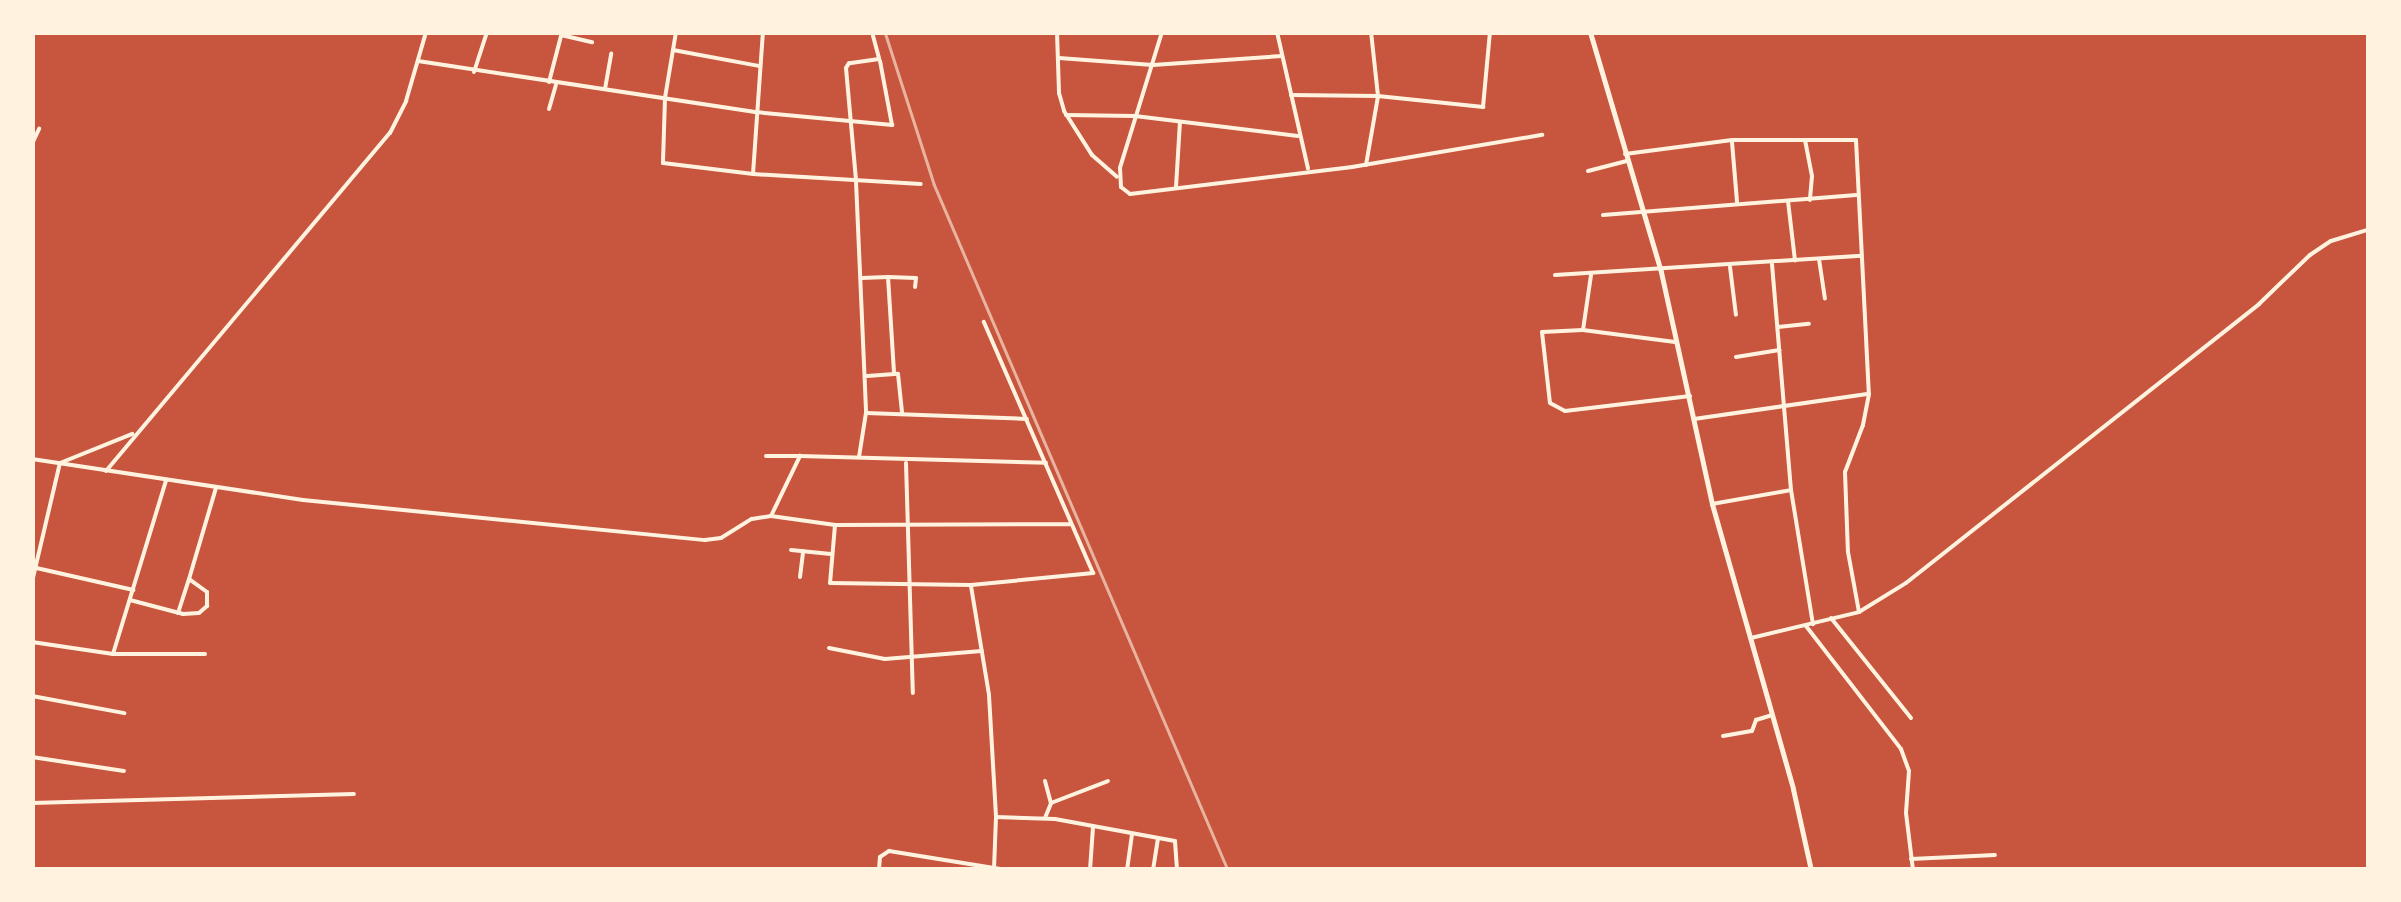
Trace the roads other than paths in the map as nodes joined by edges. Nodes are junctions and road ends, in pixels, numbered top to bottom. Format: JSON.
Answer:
{"nodes":[{"id":1,"x":426,"y":32,"type":"edge"},
{"id":2,"x":487,"y":32,"type":"edge"},
{"id":3,"x":676,"y":32,"type":"edge"},
{"id":4,"x":763,"y":32,"type":"edge"},
{"id":5,"x":872,"y":32,"type":"edge"},
{"id":6,"x":1056,"y":32,"type":"edge"},
{"id":7,"x":1162,"y":32,"type":"edge"},
{"id":8,"x":1277,"y":32,"type":"edge"},
{"id":9,"x":1371,"y":32,"type":"edge"},
{"id":10,"x":1490,"y":32,"type":"edge"},
{"id":11,"x":1590,"y":32,"type":"edge"},
{"id":12,"x":561,"y":34,"type":"edge"},
{"id":13,"x":592,"y":42,"type":"dead end"},
{"id":14,"x":673,"y":50,"type":"junction"},
{"id":15,"x":611,"y":54,"type":"dead end"},
{"id":16,"x":1282,"y":56,"type":"junction"},
{"id":17,"x":1059,"y":58,"type":"junction"},
{"id":18,"x":879,"y":59,"type":"junction"},
{"id":19,"x":418,"y":61,"type":"junction"},
{"id":20,"x":1153,"y":64,"type":"junction"},
{"id":21,"x":760,"y":66,"type":"junction"},
{"id":22,"x":474,"y":72,"type":"junction"},
{"id":23,"x":549,"y":82,"type":"junction"},
{"id":24,"x":556,"y":84,"type":"junction"},
{"id":25,"x":605,"y":90,"type":"junction"},
{"id":26,"x":1291,"y":94,"type":"junction"},
{"id":27,"x":1378,"y":96,"type":"junction"},
{"id":28,"x":665,"y":98,"type":"junction"},
{"id":29,"x":549,"y":109,"type":"dead end"},
{"id":30,"x":755,"y":112,"type":"junction"},
{"id":31,"x":1066,"y":115,"type":"junction"},
{"id":32,"x":1135,"y":116,"type":"junction"},
{"id":33,"x":1180,"y":122,"type":"junction"},
{"id":34,"x":851,"y":125,"type":"junction"},
{"id":35,"x":39,"y":129,"type":"dead end"},
{"id":36,"x":1542,"y":135,"type":"dead end"},
{"id":37,"x":1298,"y":136,"type":"junction"},
{"id":38,"x":1732,"y":140,"type":"junction"},
{"id":39,"x":1806,"y":140,"type":"junction"},
{"id":40,"x":32,"y":144,"type":"edge"},
{"id":41,"x":1626,"y":157,"type":"junction"},
{"id":42,"x":1366,"y":164,"type":"junction"},
{"id":43,"x":1308,"y":170,"type":"junction"},
{"id":44,"x":1588,"y":172,"type":"dead end"},
{"id":45,"x":753,"y":174,"type":"junction"},
{"id":46,"x":1118,"y":178,"type":"junction"},
{"id":47,"x":856,"y":181,"type":"junction"},
{"id":48,"x":921,"y":184,"type":"dead end"},
{"id":49,"x":1176,"y":187,"type":"junction"},
{"id":50,"x":1856,"y":196,"type":"junction"},
{"id":51,"x":1788,"y":200,"type":"junction"},
{"id":52,"x":1810,"y":200,"type":"junction"},
{"id":53,"x":1737,"y":202,"type":"junction"},
{"id":54,"x":1643,"y":209,"type":"junction"},
{"id":55,"x":1603,"y":216,"type":"dead end"},
{"id":56,"x":2368,"y":230,"type":"edge"},
{"id":57,"x":1861,"y":256,"type":"junction"},
{"id":58,"x":1819,"y":260,"type":"junction"},
{"id":59,"x":1795,"y":261,"type":"junction"},
{"id":60,"x":1772,"y":264,"type":"junction"},
{"id":61,"x":1730,"y":266,"type":"junction"},
{"id":62,"x":1660,"y":272,"type":"junction"},
{"id":63,"x":1590,"y":275,"type":"junction"},
{"id":64,"x":1555,"y":276,"type":"dead end"},
{"id":65,"x":888,"y":277,"type":"junction"},
{"id":66,"x":861,"y":278,"type":"junction"},
{"id":67,"x":915,"y":287,"type":"dead end"},
{"id":68,"x":1824,"y":300,"type":"dead end"},
{"id":69,"x":1736,"y":316,"type":"dead end"},
{"id":70,"x":984,"y":322,"type":"dead end"},
{"id":71,"x":1809,"y":324,"type":"dead end"},
{"id":72,"x":1778,"y":327,"type":"junction"},
{"id":73,"x":1583,"y":330,"type":"junction"},
{"id":74,"x":1678,"y":342,"type":"junction"},
{"id":75,"x":1779,"y":350,"type":"junction"},
{"id":76,"x":1736,"y":357,"type":"dead end"},
{"id":77,"x":894,"y":372,"type":"junction"},
{"id":78,"x":868,"y":376,"type":"junction"},
{"id":79,"x":1869,"y":394,"type":"junction"},
{"id":80,"x":1690,"y":396,"type":"junction"},
{"id":81,"x":1782,"y":407,"type":"junction"},
{"id":82,"x":866,"y":413,"type":"junction"},
{"id":83,"x":902,"y":414,"type":"junction"},
{"id":84,"x":1026,"y":419,"type":"junction"},
{"id":85,"x":1694,"y":419,"type":"junction"},
{"id":86,"x":133,"y":434,"type":"junction"},
{"id":87,"x":766,"y":456,"type":"dead end"},
{"id":88,"x":800,"y":456,"type":"junction"},
{"id":89,"x":858,"y":458,"type":"junction"},
{"id":90,"x":32,"y":459,"type":"edge"},
{"id":91,"x":906,"y":461,"type":"junction"},
{"id":92,"x":60,"y":463,"type":"junction"},
{"id":93,"x":1046,"y":463,"type":"junction"},
{"id":94,"x":106,"y":470,"type":"junction"},
{"id":95,"x":166,"y":482,"type":"junction"},
{"id":96,"x":216,"y":488,"type":"junction"},
{"id":97,"x":1792,"y":490,"type":"junction"},
{"id":98,"x":1712,"y":504,"type":"junction"},
{"id":99,"x":771,"y":516,"type":"junction"},
{"id":100,"x":1073,"y":524,"type":"junction"},
{"id":101,"x":836,"y":525,"type":"junction"},
{"id":102,"x":905,"y":526,"type":"junction"},
{"id":103,"x":790,"y":550,"type":"dead end"},
{"id":104,"x":803,"y":551,"type":"junction"},
{"id":105,"x":831,"y":554,"type":"junction"},
{"id":106,"x":34,"y":568,"type":"edge"},
{"id":107,"x":800,"y":577,"type":"dead end"},
{"id":108,"x":190,"y":579,"type":"junction"},
{"id":109,"x":32,"y":582,"type":"edge"},
{"id":110,"x":908,"y":584,"type":"junction"},
{"id":111,"x":971,"y":585,"type":"junction"},
{"id":112,"x":133,"y":590,"type":"junction"},
{"id":113,"x":130,"y":600,"type":"junction"},
{"id":114,"x":1859,"y":612,"type":"junction"},
{"id":115,"x":178,"y":613,"type":"junction"},
{"id":116,"x":1831,"y":618,"type":"junction"},
{"id":117,"x":1809,"y":625,"type":"junction"},
{"id":118,"x":1751,"y":638,"type":"junction"},
{"id":119,"x":32,"y":642,"type":"edge"},
{"id":120,"x":829,"y":648,"type":"dead end"},
{"id":121,"x":982,"y":651,"type":"junction"},
{"id":122,"x":113,"y":654,"type":"junction"},
{"id":123,"x":205,"y":654,"type":"dead end"},
{"id":124,"x":911,"y":659,"type":"junction"},
{"id":125,"x":913,"y":693,"type":"dead end"},
{"id":126,"x":32,"y":696,"type":"edge"},
{"id":127,"x":124,"y":712,"type":"dead end"},
{"id":128,"x":1772,"y":715,"type":"junction"},
{"id":129,"x":1911,"y":718,"type":"dead end"},
{"id":130,"x":1723,"y":736,"type":"dead end"},
{"id":131,"x":32,"y":757,"type":"edge"},
{"id":132,"x":124,"y":771,"type":"dead end"},
{"id":133,"x":1045,"y":781,"type":"dead end"},
{"id":134,"x":1108,"y":782,"type":"dead end"},
{"id":135,"x":354,"y":794,"type":"dead end"},
{"id":136,"x":32,"y":803,"type":"edge"},
{"id":137,"x":1051,"y":803,"type":"junction"},
{"id":138,"x":996,"y":817,"type":"junction"},
{"id":139,"x":1045,"y":818,"type":"junction"},
{"id":140,"x":1093,"y":827,"type":"junction"},
{"id":141,"x":1132,"y":835,"type":"junction"},
{"id":142,"x":1158,"y":839,"type":"junction"},
{"id":143,"x":1995,"y":855,"type":"dead end"},
{"id":144,"x":1912,"y":860,"type":"junction"},
{"id":145,"x":994,"y":868,"type":"edge"},
{"id":146,"x":879,"y":870,"type":"edge"},
{"id":147,"x":1006,"y":870,"type":"edge"},
{"id":148,"x":1090,"y":870,"type":"edge"},
{"id":149,"x":1126,"y":870,"type":"edge"},
{"id":150,"x":1152,"y":870,"type":"edge"},
{"id":151,"x":1177,"y":870,"type":"edge"},
{"id":152,"x":1811,"y":870,"type":"edge"},
{"id":153,"x":1913,"y":870,"type":"edge"}],
"edges":[{"from":1,"to":19,"type":"street"},
{"from":2,"to":22,"type":"street"},
{"from":3,"to":14,"type":"street"},
{"from":4,"to":21,"type":"street"},
{"from":5,"to":18,"type":"street"},
{"from":6,"to":17,"type":"street"},
{"from":7,"to":20,"type":"street"},
{"from":8,"to":16,"type":"street"},
{"from":9,"to":27,"type":"street"},
{"from":10,"to":27,"type":"street"},
{"from":11,"to":41,"type":"main road"},
{"from":12,"to":13,"type":"street"},
{"from":12,"to":23,"type":"street"},
{"from":14,"to":21,"type":"street"},
{"from":14,"to":28,"type":"street"},
{"from":15,"to":25,"type":"street"},
{"from":16,"to":20,"type":"street"},
{"from":16,"to":26,"type":"street"},
{"from":17,"to":20,"type":"street"},
{"from":17,"to":31,"type":"street"},
{"from":18,"to":34,"type":"street"},
{"from":18,"to":34,"type":"street"},
{"from":19,"to":22,"type":"street"},
{"from":19,"to":86,"type":"street"},
{"from":20,"to":32,"type":"street"},
{"from":21,"to":30,"type":"street"},
{"from":22,"to":23,"type":"street"},
{"from":23,"to":24,"type":"street"},
{"from":24,"to":25,"type":"street"},
{"from":24,"to":29,"type":"street"},
{"from":25,"to":28,"type":"street"},
{"from":26,"to":27,"type":"street"},
{"from":26,"to":37,"type":"street"},
{"from":27,"to":42,"type":"street"},
{"from":28,"to":30,"type":"street"},
{"from":28,"to":45,"type":"street"},
{"from":30,"to":34,"type":"street"},
{"from":30,"to":45,"type":"street"},
{"from":31,"to":32,"type":"street"},
{"from":31,"to":46,"type":"street"},
{"from":32,"to":33,"type":"street"},
{"from":32,"to":46,"type":"street"},
{"from":33,"to":37,"type":"street"},
{"from":33,"to":49,"type":"street"},
{"from":34,"to":47,"type":"street"},
{"from":35,"to":40,"type":"street"},
{"from":36,"to":42,"type":"street"},
{"from":37,"to":43,"type":"street"},
{"from":38,"to":39,"type":"street"},
{"from":38,"to":41,"type":"street"},
{"from":38,"to":53,"type":"street"},
{"from":39,"to":50,"type":"street"},
{"from":39,"to":52,"type":"street"},
{"from":41,"to":44,"type":"street"},
{"from":41,"to":54,"type":"main road"},
{"from":42,"to":43,"type":"street"},
{"from":43,"to":49,"type":"street"},
{"from":45,"to":47,"type":"street"},
{"from":46,"to":49,"type":"street"},
{"from":47,"to":48,"type":"street"},
{"from":47,"to":66,"type":"street"},
{"from":50,"to":52,"type":"street"},
{"from":50,"to":57,"type":"street"},
{"from":51,"to":52,"type":"street"},
{"from":51,"to":53,"type":"street"},
{"from":51,"to":59,"type":"street"},
{"from":53,"to":54,"type":"street"},
{"from":54,"to":55,"type":"street"},
{"from":54,"to":62,"type":"main road"},
{"from":56,"to":114,"type":"street"},
{"from":57,"to":58,"type":"street"},
{"from":57,"to":79,"type":"street"},
{"from":58,"to":59,"type":"street"},
{"from":58,"to":68,"type":"street"},
{"from":59,"to":60,"type":"street"},
{"from":60,"to":61,"type":"street"},
{"from":60,"to":72,"type":"street"},
{"from":61,"to":62,"type":"street"},
{"from":61,"to":69,"type":"street"},
{"from":62,"to":63,"type":"street"},
{"from":62,"to":74,"type":"main road"},
{"from":63,"to":64,"type":"street"},
{"from":63,"to":73,"type":"street"},
{"from":65,"to":66,"type":"street"},
{"from":65,"to":67,"type":"street"},
{"from":65,"to":77,"type":"street"},
{"from":66,"to":78,"type":"street"},
{"from":70,"to":84,"type":"street"},
{"from":71,"to":72,"type":"street"},
{"from":72,"to":75,"type":"street"},
{"from":73,"to":74,"type":"street"},
{"from":73,"to":80,"type":"street"},
{"from":74,"to":80,"type":"main road"},
{"from":75,"to":76,"type":"street"},
{"from":75,"to":81,"type":"street"},
{"from":77,"to":78,"type":"street"},
{"from":77,"to":83,"type":"street"},
{"from":78,"to":82,"type":"street"},
{"from":79,"to":81,"type":"street"},
{"from":79,"to":114,"type":"street"},
{"from":80,"to":85,"type":"main road"},
{"from":81,"to":85,"type":"street"},
{"from":81,"to":97,"type":"street"},
{"from":82,"to":83,"type":"street"},
{"from":82,"to":89,"type":"street"},
{"from":83,"to":84,"type":"street"},
{"from":84,"to":93,"type":"street"},
{"from":85,"to":98,"type":"main road"},
{"from":86,"to":92,"type":"street"},
{"from":86,"to":94,"type":"street"},
{"from":87,"to":88,"type":"street"},
{"from":88,"to":89,"type":"street"},
{"from":88,"to":99,"type":"street"},
{"from":89,"to":91,"type":"street"},
{"from":90,"to":92,"type":"street"},
{"from":91,"to":93,"type":"street"},
{"from":91,"to":102,"type":"street"},
{"from":92,"to":94,"type":"street"},
{"from":92,"to":106,"type":"street"},
{"from":93,"to":100,"type":"street"},
{"from":94,"to":95,"type":"street"},
{"from":95,"to":96,"type":"street"},
{"from":95,"to":112,"type":"street"},
{"from":96,"to":99,"type":"street"},
{"from":96,"to":108,"type":"street"},
{"from":97,"to":98,"type":"street"},
{"from":97,"to":117,"type":"street"},
{"from":98,"to":118,"type":"main road"},
{"from":99,"to":101,"type":"street"},
{"from":100,"to":102,"type":"street"},
{"from":100,"to":111,"type":"street"},
{"from":101,"to":102,"type":"street"},
{"from":101,"to":105,"type":"street"},
{"from":102,"to":110,"type":"street"},
{"from":103,"to":104,"type":"street"},
{"from":104,"to":105,"type":"street"},
{"from":104,"to":107,"type":"street"},
{"from":105,"to":110,"type":"street"},
{"from":106,"to":109,"type":"street"},
{"from":106,"to":112,"type":"street"},
{"from":108,"to":115,"type":"street"},
{"from":108,"to":115,"type":"street"},
{"from":110,"to":111,"type":"street"},
{"from":110,"to":124,"type":"street"},
{"from":111,"to":121,"type":"street"},
{"from":112,"to":113,"type":"street"},
{"from":113,"to":115,"type":"street"},
{"from":113,"to":122,"type":"street"},
{"from":114,"to":116,"type":"street"},
{"from":116,"to":117,"type":"street"},
{"from":116,"to":129,"type":"street"},
{"from":117,"to":118,"type":"street"},
{"from":117,"to":144,"type":"street"},
{"from":118,"to":128,"type":"main road"},
{"from":119,"to":122,"type":"street"},
{"from":120,"to":124,"type":"street"},
{"from":121,"to":124,"type":"street"},
{"from":121,"to":138,"type":"street"},
{"from":122,"to":123,"type":"street"},
{"from":124,"to":125,"type":"street"},
{"from":126,"to":127,"type":"street"},
{"from":128,"to":130,"type":"street"},
{"from":128,"to":152,"type":"main road"},
{"from":131,"to":132,"type":"street"},
{"from":133,"to":137,"type":"street"},
{"from":134,"to":137,"type":"street"},
{"from":135,"to":136,"type":"street"},
{"from":137,"to":139,"type":"street"},
{"from":138,"to":139,"type":"street"},
{"from":138,"to":145,"type":"street"},
{"from":139,"to":140,"type":"street"},
{"from":140,"to":141,"type":"street"},
{"from":140,"to":148,"type":"street"},
{"from":141,"to":142,"type":"street"},
{"from":141,"to":149,"type":"street"},
{"from":142,"to":150,"type":"street"},
{"from":142,"to":151,"type":"street"},
{"from":143,"to":144,"type":"street"},
{"from":144,"to":153,"type":"street"},
{"from":145,"to":146,"type":"street"},
{"from":145,"to":147,"type":"street"}]}
